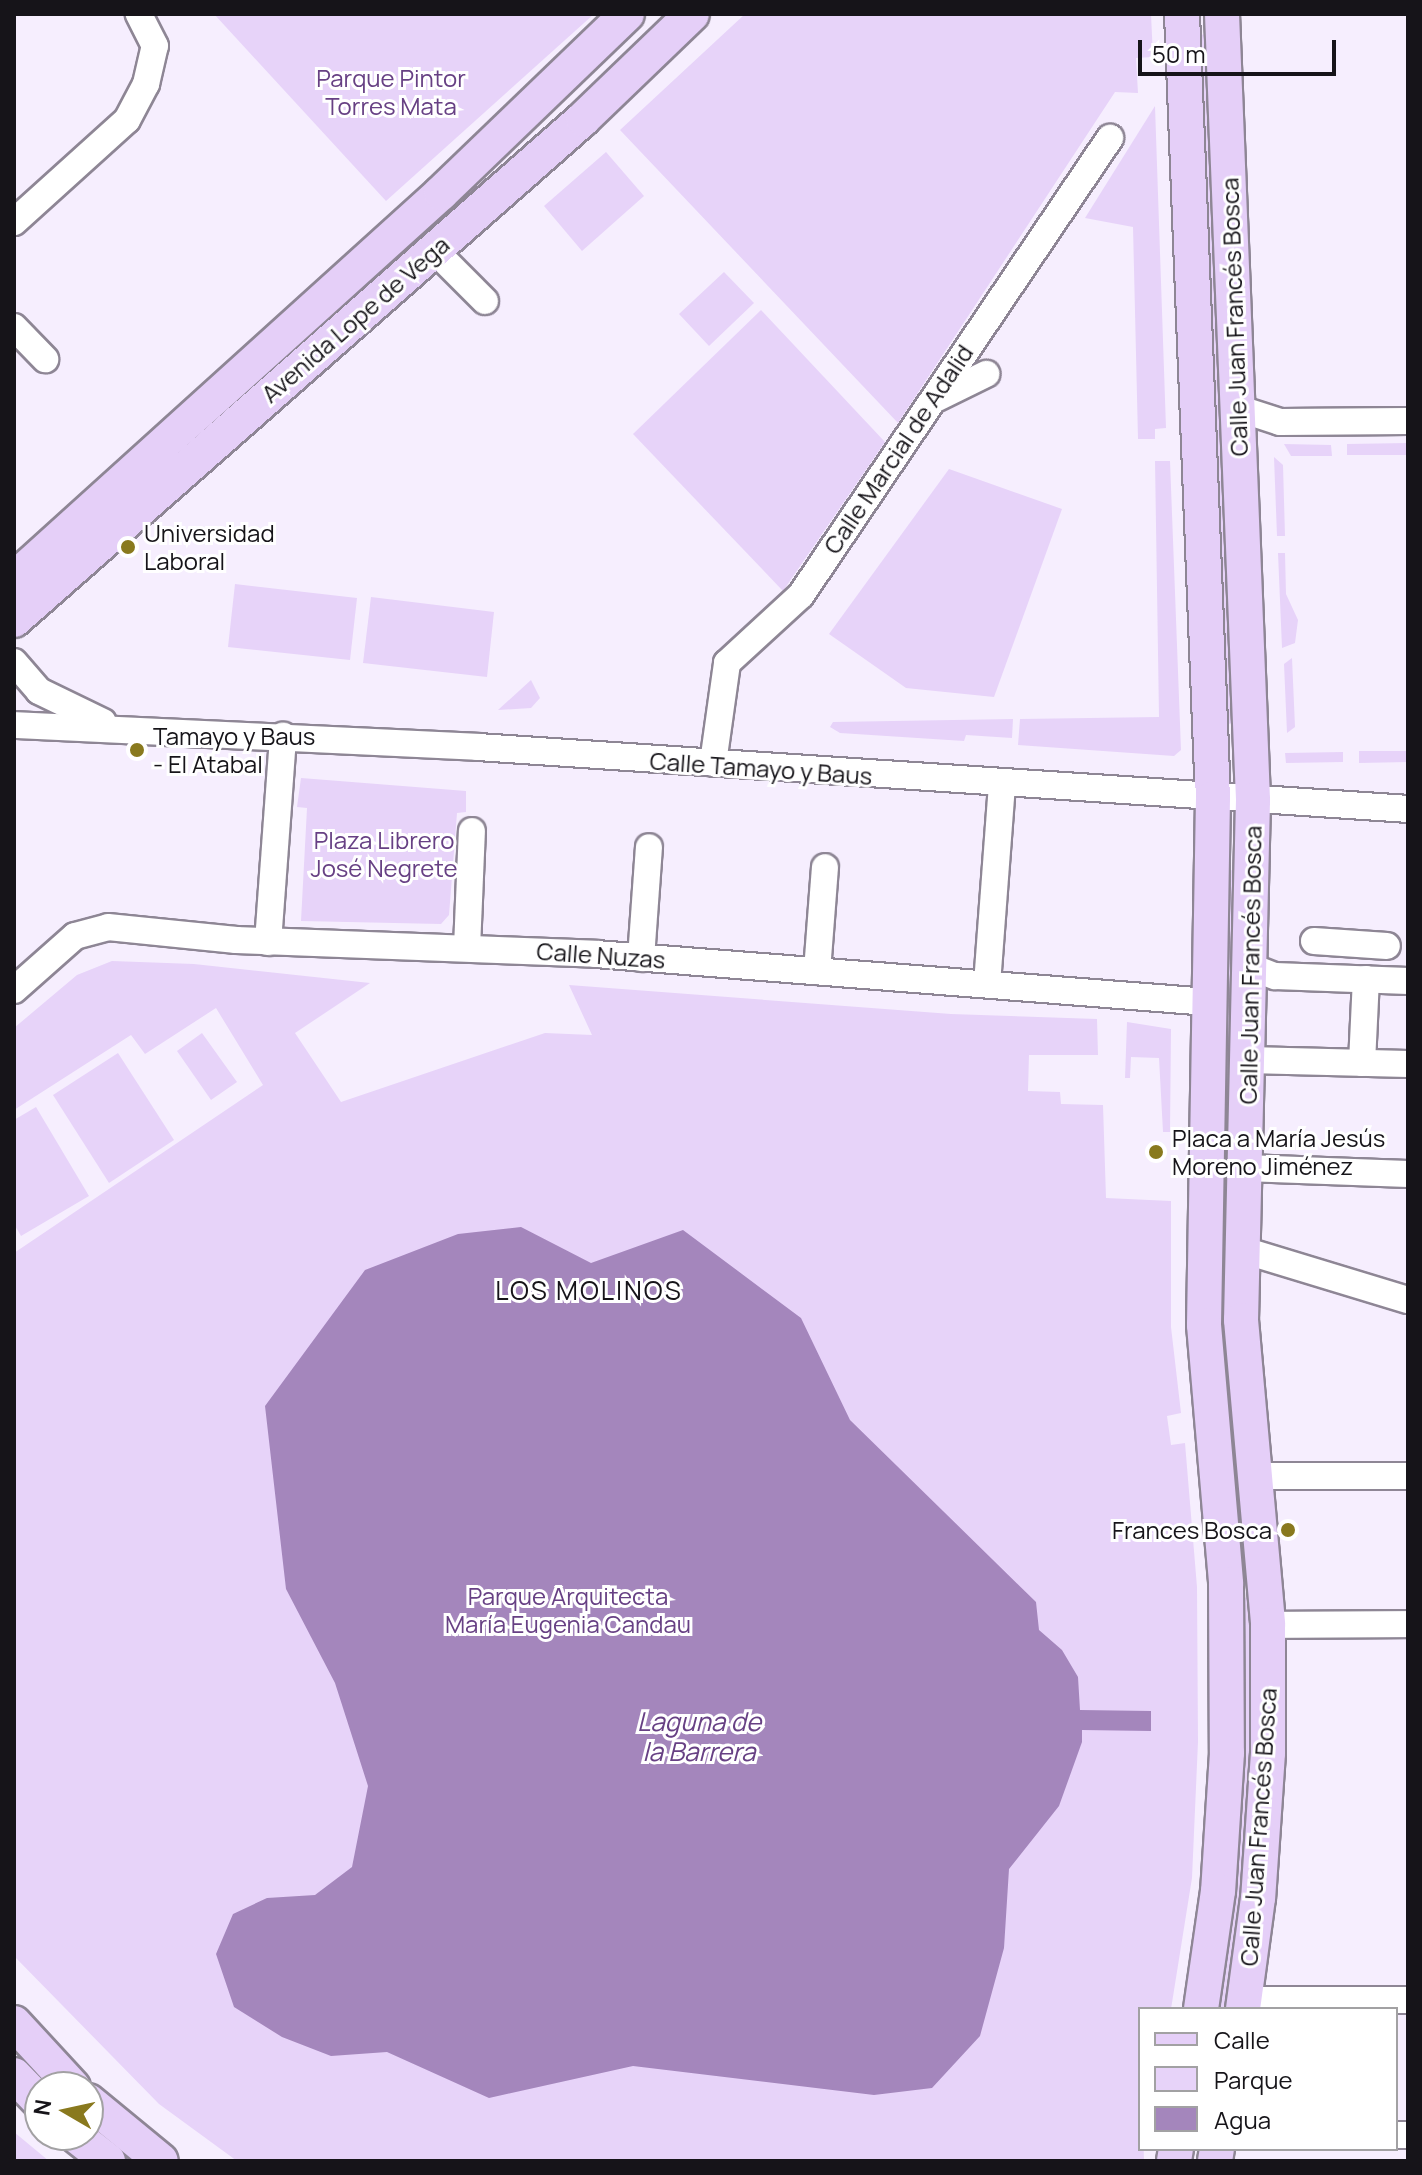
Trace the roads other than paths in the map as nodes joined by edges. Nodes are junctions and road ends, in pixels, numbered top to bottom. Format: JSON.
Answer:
{"nodes":[{"id":1,"x":139,"y":14,"type":"edge"},
{"id":2,"x":627,"y":14,"type":"edge"},
{"id":3,"x":692,"y":14,"type":"edge"},
{"id":4,"x":1182,"y":14,"type":"edge"},
{"id":5,"x":1222,"y":14,"type":"edge"},
{"id":6,"x":1110,"y":138,"type":"dead end"},
{"id":7,"x":14,"y":222,"type":"edge"},
{"id":8,"x":434,"y":250,"type":"junction"},
{"id":9,"x":485,"y":301,"type":"dead end"},
{"id":10,"x":14,"y":327,"type":"edge"},
{"id":11,"x":45,"y":359,"type":"dead end"},
{"id":12,"x":986,"y":374,"type":"dead end"},
{"id":13,"x":934,"y":400,"type":"junction"},
{"id":14,"x":1237,"y":408,"type":"junction"},
{"id":15,"x":1408,"y":421,"type":"edge"},
{"id":16,"x":14,"y":579,"type":"edge"},
{"id":17,"x":14,"y":620,"type":"edge"},
{"id":18,"x":14,"y":662,"type":"edge"},
{"id":19,"x":14,"y":725,"type":"edge"},
{"id":20,"x":113,"y":727,"type":"junction"},
{"id":21,"x":283,"y":736,"type":"junction"},
{"id":22,"x":713,"y":763,"type":"junction"},
{"id":23,"x":1002,"y":784,"type":"junction"},
{"id":24,"x":1213,"y":798,"type":"junction"},
{"id":25,"x":1253,"y":800,"type":"junction"},
{"id":26,"x":1408,"y":809,"type":"edge"},
{"id":27,"x":472,"y":831,"type":"dead end"},
{"id":28,"x":649,"y":847,"type":"dead end"},
{"id":29,"x":825,"y":867,"type":"dead end"},
{"id":30,"x":1314,"y":941,"type":"dead end"},
{"id":31,"x":268,"y":942,"type":"junction"},
{"id":32,"x":1342,"y":943,"type":"junction"},
{"id":33,"x":1387,"y":946,"type":"dead end"},
{"id":34,"x":467,"y":948,"type":"junction"},
{"id":35,"x":641,"y":958,"type":"junction"},
{"id":36,"x":1251,"y":967,"type":"junction"},
{"id":37,"x":817,"y":971,"type":"junction"},
{"id":38,"x":1339,"y":978,"type":"junction"},
{"id":39,"x":1366,"y":979,"type":"junction"},
{"id":40,"x":1408,"y":981,"type":"edge"},
{"id":41,"x":987,"y":984,"type":"junction"},
{"id":42,"x":14,"y":990,"type":"edge"},
{"id":43,"x":1209,"y":1002,"type":"junction"},
{"id":44,"x":1248,"y":1060,"type":"junction"},
{"id":45,"x":1362,"y":1063,"type":"junction"},
{"id":46,"x":1408,"y":1064,"type":"edge"},
{"id":47,"x":1245,"y":1168,"type":"junction"},
{"id":48,"x":1408,"y":1174,"type":"edge"},
{"id":49,"x":1243,"y":1250,"type":"junction"},
{"id":50,"x":1408,"y":1300,"type":"edge"},
{"id":51,"x":1253,"y":1476,"type":"junction"},
{"id":52,"x":1408,"y":1476,"type":"edge"},
{"id":53,"x":1408,"y":1624,"type":"edge"},
{"id":54,"x":1268,"y":1625,"type":"junction"},
{"id":55,"x":1408,"y":2000,"type":"edge"},
{"id":56,"x":1244,"y":2004,"type":"edge"},
{"id":57,"x":1201,"y":2007,"type":"edge"},
{"id":58,"x":14,"y":2023,"type":"edge"},
{"id":59,"x":58,"y":2071,"type":"edge"},
{"id":60,"x":104,"y":2114,"type":"edge"},
{"id":61,"x":161,"y":2161,"type":"edge"}],
"edges":[{"from":1,"to":7,"type":"street"},
{"from":2,"to":16,"type":"main road","name":"Avenida Lope de Vega"},
{"from":3,"to":8,"type":"main road","name":"Avenida Lope de Vega"},
{"from":4,"to":24,"type":"main road","name":"Calle Juan Francés Bosca"},
{"from":5,"to":14,"type":"main road","name":"Calle Juan Francés Bosca"},
{"from":6,"to":13,"type":"street","name":"Calle Marcial de Adalid"},
{"from":8,"to":9,"type":"street"},
{"from":8,"to":17,"type":"main road","name":"Avenida Lope de Vega"},
{"from":10,"to":11,"type":"street"},
{"from":12,"to":13,"type":"street"},
{"from":13,"to":22,"type":"street","name":"Calle Marcial de Adalid"},
{"from":14,"to":15,"type":"street"},
{"from":14,"to":25,"type":"main road","name":"Calle Juan Francés Bosca"},
{"from":18,"to":20,"type":"street","name":"Calle Tamayo y Baus"},
{"from":19,"to":20,"type":"street","name":"Calle Tamayo y Baus"},
{"from":20,"to":21,"type":"street","name":"Calle Tamayo y Baus"},
{"from":21,"to":22,"type":"street","name":"Calle Tamayo y Baus"},
{"from":21,"to":31,"type":"street"},
{"from":22,"to":23,"type":"street","name":"Calle Tamayo y Baus"},
{"from":23,"to":24,"type":"street","name":"Calle Tamayo y Baus"},
{"from":23,"to":41,"type":"street"},
{"from":24,"to":25,"type":"street","name":"Calle Tamayo y Baus"},
{"from":24,"to":43,"type":"main road","name":"Calle Juan Francés Bosca"},
{"from":25,"to":26,"type":"street","name":"Calle Tamayo y Baus"},
{"from":25,"to":36,"type":"main road","name":"Calle Juan Francés Bosca"},
{"from":27,"to":34,"type":"street"},
{"from":28,"to":35,"type":"street"},
{"from":29,"to":37,"type":"street"},
{"from":30,"to":32,"type":"street"},
{"from":31,"to":34,"type":"street","name":"Calle Nuzas"},
{"from":31,"to":42,"type":"street","name":"Calle Nuzas"},
{"from":32,"to":33,"type":"street"},
{"from":32,"to":38,"type":"street"},
{"from":34,"to":35,"type":"street","name":"Calle Nuzas"},
{"from":35,"to":37,"type":"street","name":"Calle Nuzas"},
{"from":36,"to":38,"type":"street"},
{"from":36,"to":44,"type":"main road","name":"Calle Juan Francés Bosca"},
{"from":37,"to":41,"type":"street","name":"Calle Nuzas"},
{"from":38,"to":39,"type":"street"},
{"from":39,"to":40,"type":"street"},
{"from":39,"to":45,"type":"street"},
{"from":41,"to":43,"type":"street","name":"Calle Nuzas"},
{"from":43,"to":57,"type":"main road","name":"Calle Juan Francés Bosca"},
{"from":44,"to":45,"type":"street"},
{"from":44,"to":47,"type":"main road","name":"Calle Juan Francés Bosca"},
{"from":45,"to":46,"type":"street"},
{"from":47,"to":48,"type":"street"},
{"from":47,"to":49,"type":"main road","name":"Calle Juan Francés Bosca"},
{"from":49,"to":50,"type":"street"},
{"from":49,"to":51,"type":"main road","name":"Calle Juan Francés Bosca"},
{"from":51,"to":52,"type":"street"},
{"from":51,"to":54,"type":"main road","name":"Calle Juan Francés Bosca"},
{"from":53,"to":54,"type":"street"},
{"from":54,"to":56,"type":"main road","name":"Calle Juan Francés Bosca"},
{"from":55,"to":56,"type":"street"},
{"from":58,"to":59,"type":"main road"},
{"from":60,"to":61,"type":"main road"}]}
